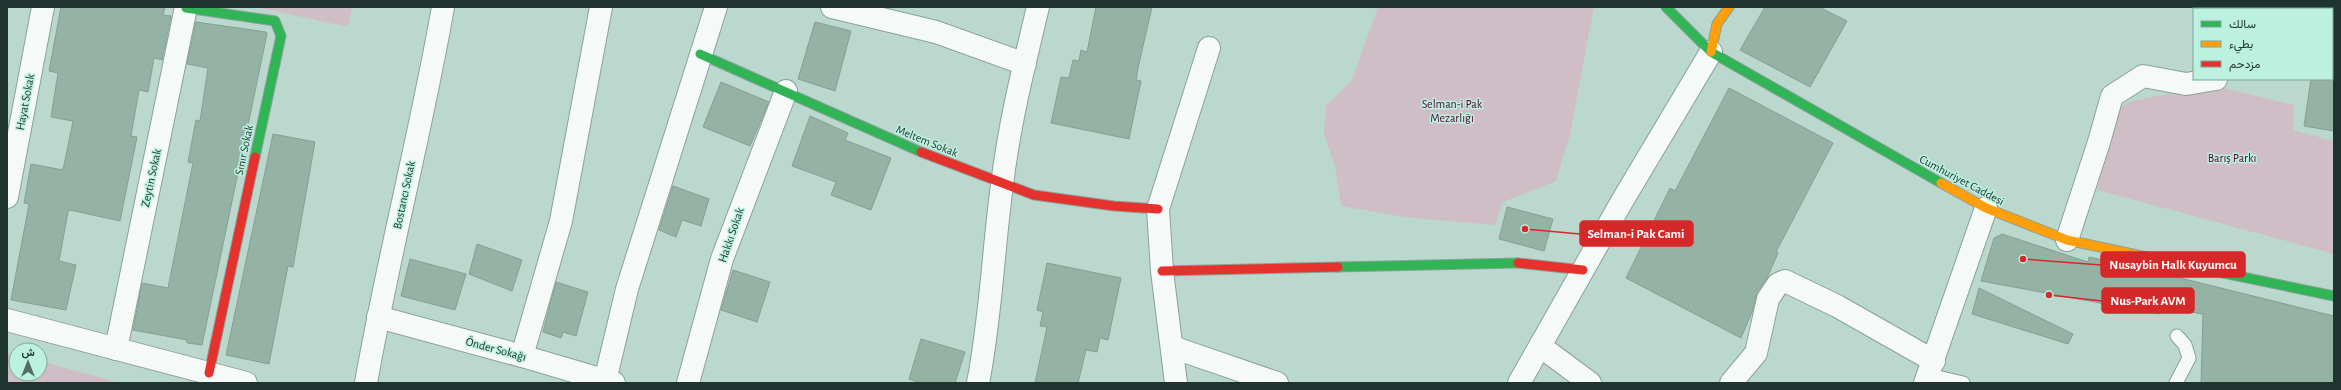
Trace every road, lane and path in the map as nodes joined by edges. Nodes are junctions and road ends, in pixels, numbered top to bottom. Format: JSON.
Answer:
{"nodes":[{"id":1,"x":44,"y":7,"type":"edge"},
{"id":2,"x":443,"y":7,"type":"edge"},
{"id":3,"x":601,"y":7,"type":"edge"},
{"id":4,"x":716,"y":7,"type":"edge"},
{"id":5,"x":832,"y":7,"type":"edge"},
{"id":6,"x":1038,"y":7,"type":"edge"},
{"id":7,"x":1666,"y":7,"type":"edge"},
{"id":8,"x":1729,"y":7,"type":"edge"},
{"id":9,"x":186,"y":8,"type":"edge"},
{"id":10,"x":1209,"y":48,"type":"dead end"},
{"id":11,"x":1710,"y":52,"type":"junction"},
{"id":12,"x":700,"y":54,"type":"junction"},
{"id":13,"x":1025,"y":64,"type":"junction"},
{"id":14,"x":2210,"y":80,"type":"edge"},
{"id":15,"x":786,"y":91,"type":"junction"},
{"id":16,"x":12,"y":144,"type":"edge"},
{"id":17,"x":1002,"y":184,"type":"junction"},
{"id":18,"x":7,"y":197,"type":"edge"},
{"id":19,"x":1986,"y":208,"type":"junction"},
{"id":20,"x":1158,"y":209,"type":"junction"},
{"id":21,"x":2067,"y":240,"type":"junction"},
{"id":22,"x":1583,"y":270,"type":"junction"},
{"id":23,"x":1162,"y":271,"type":"junction"},
{"id":24,"x":2334,"y":296,"type":"edge"},
{"id":25,"x":378,"y":317,"type":"junction"},
{"id":26,"x":7,"y":320,"type":"edge"},
{"id":27,"x":2177,"y":336,"type":"dead end"},
{"id":28,"x":1540,"y":346,"type":"junction"},
{"id":29,"x":1172,"y":347,"type":"junction"},
{"id":30,"x":116,"y":349,"type":"junction"},
{"id":31,"x":522,"y":356,"type":"junction"},
{"id":32,"x":209,"y":373,"type":"junction"},
{"id":33,"x":1930,"y":373,"type":"edge"},
{"id":34,"x":609,"y":382,"type":"edge"},
{"id":35,"x":246,"y":383,"type":"edge"},
{"id":36,"x":366,"y":383,"type":"edge"},
{"id":37,"x":688,"y":383,"type":"edge"},
{"id":38,"x":978,"y":383,"type":"edge"},
{"id":39,"x":1176,"y":383,"type":"edge"},
{"id":40,"x":1276,"y":383,"type":"edge"},
{"id":41,"x":1519,"y":383,"type":"edge"},
{"id":42,"x":1590,"y":383,"type":"edge"},
{"id":43,"x":1731,"y":383,"type":"edge"},
{"id":44,"x":1963,"y":383,"type":"edge"},
{"id":45,"x":2176,"y":383,"type":"edge"}],
"edges":[{"from":1,"to":16,"type":"street","name":"Hayat Sokak"},
{"from":2,"to":25,"type":"street","name":"Bostancı Sokak"},
{"from":3,"to":31,"type":"street"},
{"from":4,"to":12,"type":"street"},
{"from":5,"to":13,"type":"street"},
{"from":6,"to":13,"type":"street"},
{"from":7,"to":11,"type":"street","name":"Cumhuriyet Caddesi"},
{"from":8,"to":11,"type":"street"},
{"from":9,"to":30,"type":"street","name":"Zeytin Sokak"},
{"from":9,"to":32,"type":"street","name":"Sınır Sokak"},
{"from":10,"to":20,"type":"street"},
{"from":11,"to":19,"type":"street","name":"Cumhuriyet Caddesi"},
{"from":11,"to":22,"type":"street"},
{"from":12,"to":15,"type":"street","name":"Meltem Sokak"},
{"from":12,"to":34,"type":"street"},
{"from":13,"to":17,"type":"street"},
{"from":14,"to":21,"type":"street"},
{"from":15,"to":17,"type":"street","name":"Meltem Sokak"},
{"from":15,"to":37,"type":"street","name":"Hakkı Sokak"},
{"from":16,"to":18,"type":"street","name":"Hayat Sokak"},
{"from":17,"to":20,"type":"street","name":"Meltem Sokak"},
{"from":17,"to":38,"type":"street"},
{"from":19,"to":21,"type":"street","name":"Cumhuriyet Caddesi"},
{"from":19,"to":33,"type":"street"},
{"from":20,"to":23,"type":"street"},
{"from":21,"to":24,"type":"street","name":"Cumhuriyet Caddesi"},
{"from":22,"to":23,"type":"street"},
{"from":22,"to":28,"type":"street"},
{"from":23,"to":29,"type":"street"},
{"from":25,"to":31,"type":"street","name":"Önder Sokağı"},
{"from":25,"to":36,"type":"street","name":"Bostancı Sokak"},
{"from":26,"to":30,"type":"street"},
{"from":27,"to":45,"type":"lane"},
{"from":28,"to":41,"type":"street"},
{"from":28,"to":42,"type":"street"},
{"from":29,"to":39,"type":"street"},
{"from":29,"to":40,"type":"street"},
{"from":30,"to":32,"type":"street"},
{"from":31,"to":34,"type":"street","name":"Önder Sokağı"},
{"from":32,"to":35,"type":"street"},
{"from":33,"to":43,"type":"street"},
{"from":33,"to":44,"type":"lane"}]}
